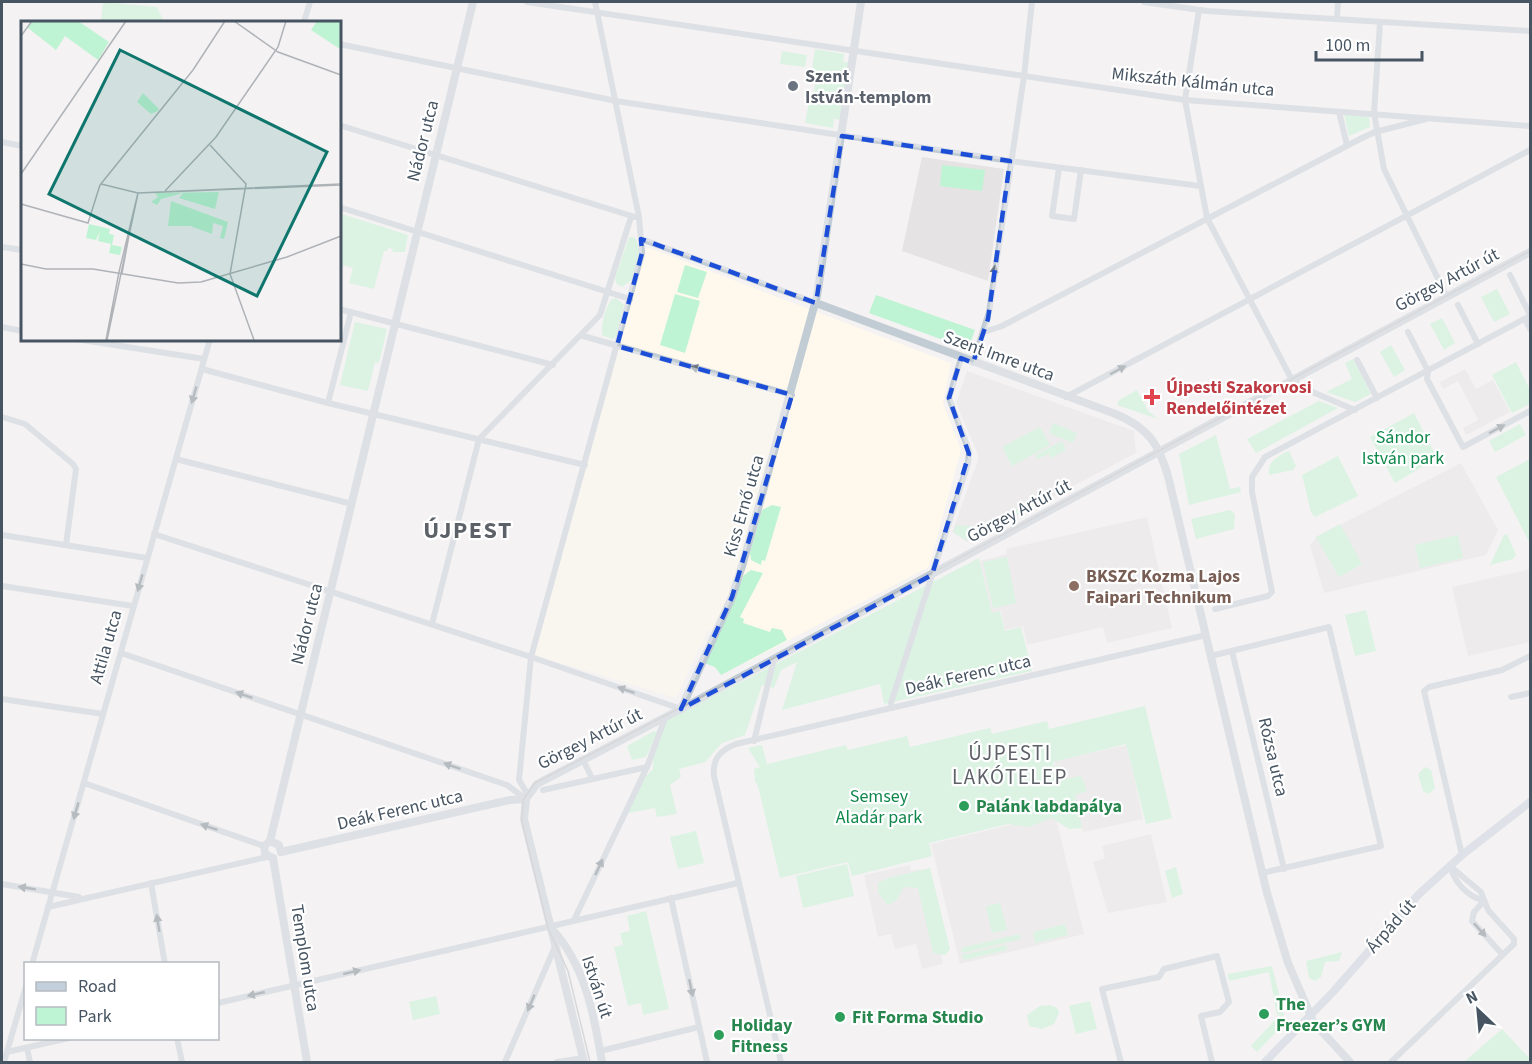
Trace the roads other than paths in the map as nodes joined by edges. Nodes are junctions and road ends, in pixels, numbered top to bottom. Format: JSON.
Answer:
{"nodes":[{"id":1,"x":310,"y":2,"type":"edge"},
{"id":2,"x":473,"y":2,"type":"edge"},
{"id":3,"x":526,"y":2,"type":"edge"},
{"id":4,"x":595,"y":2,"type":"edge"},
{"id":5,"x":861,"y":2,"type":"edge"},
{"id":6,"x":1032,"y":2,"type":"edge"},
{"id":7,"x":1145,"y":2,"type":"edge"},
{"id":8,"x":1338,"y":2,"type":"edge"},
{"id":9,"x":1199,"y":10,"type":"junction"},
{"id":10,"x":597,"y":12,"type":"junction"},
{"id":11,"x":1337,"y":18,"type":"junction"},
{"id":12,"x":304,"y":21,"type":"edge"},
{"id":13,"x":1380,"y":23,"type":"junction"},
{"id":14,"x":1530,"y":31,"type":"edge"},
{"id":15,"x":340,"y":44,"type":"edge"},
{"id":16,"x":854,"y":50,"type":"junction"},
{"id":17,"x":457,"y":69,"type":"junction"},
{"id":18,"x":1024,"y":76,"type":"junction"},
{"id":19,"x":1185,"y":100,"type":"junction"},
{"id":20,"x":616,"y":101,"type":"junction"},
{"id":21,"x":1339,"y":112,"type":"junction"},
{"id":22,"x":1374,"y":113,"type":"junction"},
{"id":23,"x":1433,"y":118,"type":"junction"},
{"id":24,"x":340,"y":125,"type":"edge"},
{"id":25,"x":1530,"y":126,"type":"edge"},
{"id":26,"x":1375,"y":132,"type":"junction"},
{"id":27,"x":842,"y":135,"type":"junction"},
{"id":28,"x":2,"y":142,"type":"edge"},
{"id":29,"x":1347,"y":145,"type":"junction"},
{"id":30,"x":21,"y":146,"type":"edge"},
{"id":31,"x":1530,"y":150,"type":"edge"},
{"id":32,"x":434,"y":155,"type":"junction"},
{"id":33,"x":1010,"y":161,"type":"junction"},
{"id":34,"x":1059,"y":168,"type":"junction"},
{"id":35,"x":1081,"y":170,"type":"junction"},
{"id":36,"x":1200,"y":186,"type":"junction"},
{"id":37,"x":340,"y":207,"type":"edge"},
{"id":38,"x":1405,"y":216,"type":"junction"},
{"id":39,"x":635,"y":217,"type":"junction"},
{"id":40,"x":1207,"y":218,"type":"junction"},
{"id":41,"x":417,"y":232,"type":"junction"},
{"id":42,"x":641,"y":239,"type":"junction"},
{"id":43,"x":2,"y":247,"type":"edge"},
{"id":44,"x":21,"y":250,"type":"edge"},
{"id":45,"x":1530,"y":252,"type":"edge"},
{"id":46,"x":1510,"y":275,"type":"dead end"},
{"id":47,"x":607,"y":292,"type":"junction"},
{"id":48,"x":1447,"y":297,"type":"junction"},
{"id":49,"x":630,"y":299,"type":"junction"},
{"id":50,"x":1250,"y":300,"type":"junction"},
{"id":51,"x":816,"y":303,"type":"junction"},
{"id":52,"x":1458,"y":305,"type":"dead end"},
{"id":53,"x":340,"y":309,"type":"edge"},
{"id":54,"x":351,"y":312,"type":"junction"},
{"id":55,"x":1529,"y":317,"type":"edge"},
{"id":56,"x":395,"y":324,"type":"junction"},
{"id":57,"x":2,"y":327,"type":"edge"},
{"id":58,"x":1530,"y":329,"type":"edge"},
{"id":59,"x":21,"y":331,"type":"edge"},
{"id":60,"x":984,"y":332,"type":"junction"},
{"id":61,"x":1408,"y":332,"type":"dead end"},
{"id":62,"x":582,"y":336,"type":"junction"},
{"id":63,"x":82,"y":340,"type":"edge"},
{"id":64,"x":210,"y":340,"type":"edge"},
{"id":65,"x":1478,"y":344,"type":"junction"},
{"id":66,"x":617,"y":346,"type":"junction"},
{"id":67,"x":961,"y":358,"type":"junction"},
{"id":68,"x":204,"y":359,"type":"junction"},
{"id":69,"x":1357,"y":360,"type":"dead end"},
{"id":70,"x":974,"y":363,"type":"junction"},
{"id":71,"x":553,"y":365,"type":"junction"},
{"id":72,"x":201,"y":369,"type":"junction"},
{"id":73,"x":1428,"y":370,"type":"junction"},
{"id":74,"x":1292,"y":380,"type":"junction"},
{"id":75,"x":792,"y":395,"type":"junction"},
{"id":76,"x":1066,"y":397,"type":"junction"},
{"id":77,"x":1377,"y":398,"type":"junction"},
{"id":78,"x":328,"y":403,"type":"junction"},
{"id":79,"x":1355,"y":410,"type":"junction"},
{"id":80,"x":1530,"y":411,"type":"edge"},
{"id":81,"x":374,"y":414,"type":"junction"},
{"id":82,"x":2,"y":417,"type":"edge"},
{"id":83,"x":479,"y":440,"type":"junction"},
{"id":84,"x":1159,"y":453,"type":"junction"},
{"id":85,"x":176,"y":459,"type":"junction"},
{"id":86,"x":585,"y":465,"type":"junction"},
{"id":87,"x":352,"y":504,"type":"junction"},
{"id":88,"x":154,"y":534,"type":"junction"},
{"id":89,"x":2,"y":536,"type":"edge"},
{"id":90,"x":66,"y":546,"type":"junction"},
{"id":91,"x":147,"y":558,"type":"junction"},
{"id":92,"x":932,"y":575,"type":"junction"},
{"id":93,"x":2,"y":586,"type":"edge"},
{"id":94,"x":330,"y":591,"type":"junction"},
{"id":95,"x":133,"y":606,"type":"junction"},
{"id":96,"x":1215,"y":609,"type":"dead end"},
{"id":97,"x":432,"y":624,"type":"junction"},
{"id":98,"x":1206,"y":634,"type":"junction"},
{"id":99,"x":1232,"y":651,"type":"junction"},
{"id":100,"x":121,"y":653,"type":"junction"},
{"id":101,"x":1211,"y":656,"type":"junction"},
{"id":102,"x":1530,"y":656,"type":"edge"},
{"id":103,"x":531,"y":657,"type":"junction"},
{"id":104,"x":774,"y":659,"type":"junction"},
{"id":105,"x":1530,"y":693,"type":"edge"},
{"id":106,"x":1511,"y":697,"type":"dead end"},
{"id":107,"x":2,"y":699,"type":"edge"},
{"id":108,"x":892,"y":708,"type":"junction"},
{"id":109,"x":681,"y":710,"type":"junction"},
{"id":110,"x":299,"y":713,"type":"junction"},
{"id":111,"x":103,"y":714,"type":"junction"},
{"id":112,"x":665,"y":718,"type":"junction"},
{"id":113,"x":754,"y":741,"type":"junction"},
{"id":114,"x":583,"y":760,"type":"junction"},
{"id":115,"x":647,"y":767,"type":"junction"},
{"id":116,"x":592,"y":778,"type":"junction"},
{"id":117,"x":519,"y":780,"type":"junction"},
{"id":118,"x":84,"y":783,"type":"junction"},
{"id":119,"x":507,"y":785,"type":"junction"},
{"id":120,"x":543,"y":790,"type":"dead end"},
{"id":121,"x":527,"y":797,"type":"junction"},
{"id":122,"x":1530,"y":802,"type":"edge"},
{"id":123,"x":267,"y":844,"type":"junction"},
{"id":124,"x":280,"y":852,"type":"junction"},
{"id":125,"x":1462,"y":855,"type":"junction"},
{"id":126,"x":270,"y":857,"type":"junction"},
{"id":127,"x":1450,"y":866,"type":"junction"},
{"id":128,"x":1284,"y":869,"type":"junction"},
{"id":129,"x":1262,"y":873,"type":"junction"},
{"id":130,"x":152,"y":883,"type":"junction"},
{"id":131,"x":738,"y":883,"type":"junction"},
{"id":132,"x":2,"y":884,"type":"edge"},
{"id":133,"x":52,"y":892,"type":"junction"},
{"id":134,"x":82,"y":898,"type":"junction"},
{"id":135,"x":671,"y":898,"type":"junction"},
{"id":136,"x":1483,"y":903,"type":"junction"},
{"id":137,"x":48,"y":907,"type":"junction"},
{"id":138,"x":574,"y":920,"type":"junction"},
{"id":139,"x":550,"y":927,"type":"junction"},
{"id":140,"x":554,"y":949,"type":"junction"},
{"id":141,"x":1502,"y":954,"type":"junction"},
{"id":142,"x":32,"y":962,"type":"edge"},
{"id":143,"x":165,"y":962,"type":"edge"},
{"id":144,"x":294,"y":985,"type":"junction"},
{"id":145,"x":24,"y":993,"type":"edge"},
{"id":146,"x":219,"y":1003,"type":"edge"},
{"id":147,"x":1310,"y":1015,"type":"junction"},
{"id":148,"x":699,"y":1027,"type":"junction"},
{"id":149,"x":61,"y":1040,"type":"edge"},
{"id":150,"x":177,"y":1040,"type":"edge"},
{"id":151,"x":27,"y":1048,"type":"junction"},
{"id":152,"x":600,"y":1051,"type":"junction"},
{"id":153,"x":6,"y":1052,"type":"junction"},
{"id":154,"x":583,"y":1060,"type":"edge"},
{"id":155,"x":3,"y":1062,"type":"edge"},
{"id":156,"x":30,"y":1062,"type":"edge"},
{"id":157,"x":182,"y":1062,"type":"edge"},
{"id":158,"x":307,"y":1062,"type":"edge"},
{"id":159,"x":505,"y":1062,"type":"edge"},
{"id":160,"x":557,"y":1062,"type":"edge"},
{"id":161,"x":602,"y":1062,"type":"edge"},
{"id":162,"x":707,"y":1062,"type":"edge"},
{"id":163,"x":781,"y":1062,"type":"edge"},
{"id":164,"x":1121,"y":1062,"type":"edge"},
{"id":165,"x":1212,"y":1062,"type":"edge"},
{"id":166,"x":1265,"y":1062,"type":"edge"},
{"id":167,"x":1350,"y":1062,"type":"edge"},
{"id":168,"x":1391,"y":1062,"type":"edge"}],
"edges":[{"from":1,"to":12,"type":"street"},
{"from":2,"to":17,"type":"street","name":"Nádor utca"},
{"from":3,"to":10,"type":"street"},
{"from":4,"to":10,"type":"street"},
{"from":5,"to":16,"type":"street","name":"Kiss Ernő utca"},
{"from":6,"to":18,"type":"street"},
{"from":7,"to":9,"type":"street"},
{"from":8,"to":11,"type":"street"},
{"from":9,"to":11,"type":"street"},
{"from":9,"to":19,"type":"street"},
{"from":10,"to":16,"type":"street","name":"Mikszáth Kálmán utca"},
{"from":10,"to":20,"type":"street"},
{"from":11,"to":13,"type":"street"},
{"from":13,"to":14,"type":"street"},
{"from":13,"to":22,"type":"street"},
{"from":15,"to":17,"type":"street"},
{"from":16,"to":18,"type":"street","name":"Mikszáth Kálmán utca"},
{"from":16,"to":27,"type":"street","name":"Kiss Ernő utca"},
{"from":17,"to":20,"type":"street"},
{"from":17,"to":32,"type":"street","name":"Nádor utca"},
{"from":18,"to":19,"type":"street","name":"Mikszáth Kálmán utca"},
{"from":18,"to":33,"type":"street"},
{"from":19,"to":21,"type":"street","name":"Mikszáth Kálmán utca"},
{"from":19,"to":36,"type":"street"},
{"from":20,"to":27,"type":"street"},
{"from":20,"to":39,"type":"street"},
{"from":21,"to":22,"type":"street","name":"Mikszáth Kálmán utca"},
{"from":21,"to":29,"type":"street"},
{"from":22,"to":23,"type":"street","name":"Mikszáth Kálmán utca"},
{"from":22,"to":26,"type":"street"},
{"from":23,"to":25,"type":"street","name":"Mikszáth Kálmán utca"},
{"from":23,"to":26,"type":"street"},
{"from":24,"to":32,"type":"street"},
{"from":26,"to":29,"type":"street"},
{"from":26,"to":38,"type":"street"},
{"from":27,"to":33,"type":"street"},
{"from":27,"to":51,"type":"street","name":"Kiss Ernő utca"},
{"from":28,"to":30,"type":"street"},
{"from":29,"to":40,"type":"street"},
{"from":31,"to":38,"type":"street"},
{"from":32,"to":39,"type":"street"},
{"from":32,"to":41,"type":"street","name":"Nádor utca"},
{"from":33,"to":34,"type":"street"},
{"from":60,"to":33,"type":"street","one_way":true},
{"from":34,"to":35,"type":"street"},
{"from":34,"to":35,"type":"street"},
{"from":35,"to":36,"type":"street"},
{"from":36,"to":40,"type":"street"},
{"from":37,"to":41,"type":"street"},
{"from":38,"to":48,"type":"street"},
{"from":38,"to":50,"type":"street"},
{"from":39,"to":42,"type":"street"},
{"from":39,"to":47,"type":"street"},
{"from":40,"to":50,"type":"street"},
{"from":40,"to":60,"type":"street"},
{"from":41,"to":47,"type":"street"},
{"from":41,"to":56,"type":"street","name":"Nádor utca"},
{"from":42,"to":49,"type":"street"},
{"from":42,"to":51,"type":"street"},
{"from":43,"to":44,"type":"street"},
{"from":45,"to":48,"type":"street","name":"Görgey Artúr út"},
{"from":46,"to":55,"type":"street"},
{"from":47,"to":49,"type":"street"},
{"from":47,"to":62,"type":"street"},
{"from":48,"to":74,"type":"street","name":"Görgey Artúr út"},
{"from":49,"to":66,"type":"street"},
{"from":50,"to":74,"type":"street"},
{"from":76,"to":50,"type":"street","one_way":true},
{"from":51,"to":67,"type":"street","name":"Szent Imre utca"},
{"from":51,"to":75,"type":"street","name":"Kiss Ernő utca"},
{"from":52,"to":65,"type":"street"},
{"from":53,"to":54,"type":"street"},
{"from":54,"to":56,"type":"street"},
{"from":54,"to":78,"type":"street"},
{"from":55,"to":58,"type":"street"},
{"from":55,"to":65,"type":"street"},
{"from":56,"to":71,"type":"street"},
{"from":56,"to":81,"type":"street","name":"Nádor utca"},
{"from":57,"to":59,"type":"street"},
{"from":60,"to":70,"type":"street"},
{"from":61,"to":73,"type":"street"},
{"from":62,"to":66,"type":"street"},
{"from":62,"to":71,"type":"street"},
{"from":63,"to":68,"type":"street"},
{"from":64,"to":68,"type":"street","name":"Attila utca"},
{"from":65,"to":73,"type":"street"},
{"from":75,"to":66,"type":"street","one_way":true},
{"from":66,"to":86,"type":"street"},
{"from":67,"to":70,"type":"street","name":"Szent Imre utca"},
{"from":67,"to":92,"type":"street"},
{"from":68,"to":72,"type":"street","name":"Attila utca"},
{"from":69,"to":77,"type":"street"},
{"from":70,"to":76,"type":"street","name":"Szent Imre utca"},
{"from":71,"to":83,"type":"street"},
{"from":72,"to":78,"type":"street"},
{"from":72,"to":85,"type":"street","name":"Attila utca","one_way":true},
{"from":73,"to":77,"type":"street"},
{"from":73,"to":80,"type":"street","one_way":true},
{"from":74,"to":79,"type":"street"},
{"from":74,"to":84,"type":"street","name":"Görgey Artúr út"},
{"from":75,"to":109,"type":"street","name":"Kiss Ernő utca"},
{"from":76,"to":84,"type":"street","name":"Szent Imre utca"},
{"from":77,"to":79,"type":"street"},
{"from":78,"to":81,"type":"street"},
{"from":79,"to":96,"type":"street"},
{"from":81,"to":83,"type":"street"},
{"from":81,"to":87,"type":"street","name":"Nádor utca"},
{"from":82,"to":90,"type":"street"},
{"from":83,"to":86,"type":"street"},
{"from":83,"to":97,"type":"street"},
{"from":84,"to":92,"type":"street","name":"Görgey Artúr út"},
{"from":84,"to":98,"type":"street","name":"Rózsa utca"},
{"from":85,"to":87,"type":"street"},
{"from":85,"to":88,"type":"street","name":"Attila utca"},
{"from":86,"to":103,"type":"street"},
{"from":87,"to":94,"type":"street","name":"Nádor utca"},
{"from":88,"to":91,"type":"street","name":"Attila utca"},
{"from":88,"to":94,"type":"street"},
{"from":89,"to":90,"type":"street"},
{"from":90,"to":91,"type":"street"},
{"from":91,"to":95,"type":"street","name":"Attila utca","one_way":true},
{"from":92,"to":104,"type":"street","name":"Görgey Artúr út"},
{"from":92,"to":108,"type":"street"},
{"from":93,"to":95,"type":"street"},
{"from":94,"to":97,"type":"street"},
{"from":94,"to":110,"type":"street","name":"Nádor utca"},
{"from":95,"to":100,"type":"street","name":"Attila utca"},
{"from":97,"to":103,"type":"street"},
{"from":98,"to":101,"type":"street","name":"Rózsa utca"},
{"from":98,"to":108,"type":"street","name":"Deák Ferenc utca"},
{"from":99,"to":101,"type":"street"},
{"from":99,"to":128,"type":"street","name":"Rózsa utca"},
{"from":99,"to":128,"type":"street"},
{"from":110,"to":100,"type":"street","one_way":true},
{"from":100,"to":111,"type":"street","name":"Attila utca"},
{"from":101,"to":129,"type":"street","name":"Rózsa utca"},
{"from":102,"to":125,"type":"street"},
{"from":109,"to":103,"type":"street","one_way":true},
{"from":103,"to":117,"type":"street"},
{"from":104,"to":109,"type":"street","name":"Görgey Artúr út"},
{"from":104,"to":113,"type":"street"},
{"from":105,"to":106,"type":"street"},
{"from":107,"to":111,"type":"street"},
{"from":108,"to":113,"type":"street","name":"Deák Ferenc utca"},
{"from":109,"to":112,"type":"street","name":"Görgey Artúr út"},
{"from":119,"to":110,"type":"street","one_way":true},
{"from":110,"to":123,"type":"street","name":"Nádor utca"},
{"from":111,"to":118,"type":"street","name":"Attila utca"},
{"from":112,"to":114,"type":"street","name":"Görgey Artúr út"},
{"from":112,"to":115,"type":"street"},
{"from":113,"to":131,"type":"street","name":"Deák Ferenc utca"},
{"from":114,"to":116,"type":"street"},
{"from":114,"to":121,"type":"street","name":"Görgey Artúr út"},
{"from":115,"to":116,"type":"street"},
{"from":138,"to":115,"type":"street","one_way":true},
{"from":116,"to":120,"type":"street"},
{"from":117,"to":119,"type":"street"},
{"from":117,"to":121,"type":"street"},
{"from":123,"to":118,"type":"street","one_way":true},
{"from":118,"to":133,"type":"street","name":"Attila utca","one_way":true},
{"from":119,"to":121,"type":"street"},
{"from":121,"to":124,"type":"street","name":"Deák Ferenc utca"},
{"from":121,"to":139,"type":"street","name":"István út"},
{"from":122,"to":125,"type":"main road","name":"Árpád út"},
{"from":123,"to":124,"type":"street"},
{"from":123,"to":126,"type":"street","name":"Nádor utca"},
{"from":124,"to":126,"type":"street"},
{"from":125,"to":127,"type":"main road","name":"Árpád út"},
{"from":126,"to":130,"type":"street"},
{"from":126,"to":144,"type":"street","name":"Templom utca"},
{"from":127,"to":136,"type":"street"},
{"from":127,"to":147,"type":"main road","name":"Árpád út"},
{"from":128,"to":129,"type":"street"},
{"from":129,"to":147,"type":"street","name":"Rózsa utca"},
{"from":130,"to":134,"type":"street"},
{"from":143,"to":130,"type":"street","one_way":true},
{"from":131,"to":135,"type":"street"},
{"from":131,"to":163,"type":"street"},
{"from":133,"to":132,"type":"street","one_way":true},
{"from":133,"to":134,"type":"street"},
{"from":133,"to":137,"type":"street","name":"Attila utca"},
{"from":134,"to":137,"type":"street"},
{"from":135,"to":138,"type":"street"},
{"from":135,"to":148,"type":"street","one_way":true},
{"from":136,"to":141,"type":"street","one_way":true},
{"from":136,"to":141,"type":"street"},
{"from":137,"to":142,"type":"street","name":"Attila utca"},
{"from":138,"to":139,"type":"street"},
{"from":139,"to":140,"type":"street","name":"István út"},
{"from":144,"to":139,"type":"street","one_way":true},
{"from":139,"to":152,"type":"street","name":"István út"},
{"from":140,"to":154,"type":"street","name":"István út"},
{"from":140,"to":159,"type":"street","one_way":true},
{"from":141,"to":168,"type":"street"},
{"from":144,"to":146,"type":"street","one_way":true},
{"from":144,"to":158,"type":"street","name":"Templom utca"},
{"from":145,"to":153,"type":"street"},
{"from":147,"to":166,"type":"main road","name":"Árpád út"},
{"from":147,"to":167,"type":"street","name":"Rózsa utca"},
{"from":148,"to":152,"type":"street"},
{"from":148,"to":162,"type":"street"},
{"from":149,"to":151,"type":"street"},
{"from":150,"to":157,"type":"street"},
{"from":151,"to":153,"type":"street"},
{"from":151,"to":156,"type":"street"},
{"from":152,"to":161,"type":"street","name":"István út"},
{"from":153,"to":155,"type":"street"},
{"from":154,"to":160,"type":"street"},
{"from":164,"to":165,"type":"street"}]}
